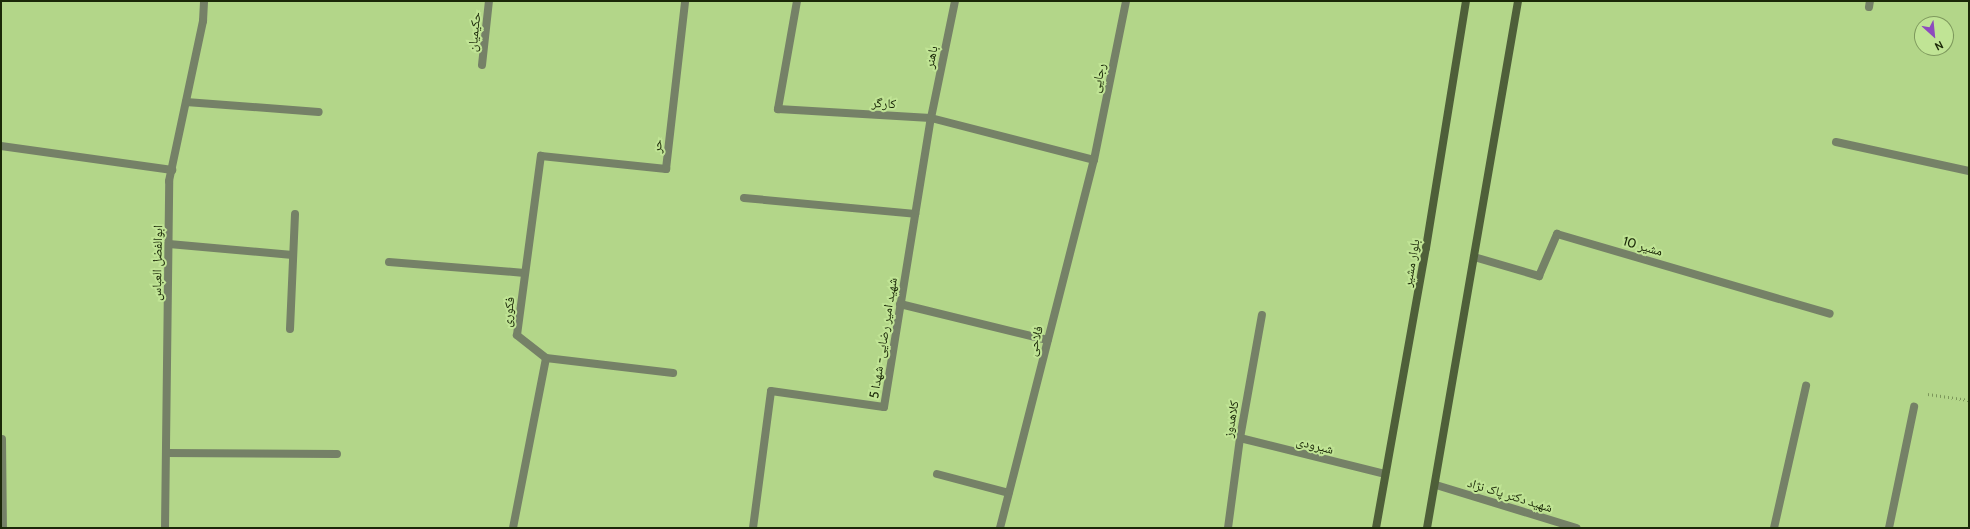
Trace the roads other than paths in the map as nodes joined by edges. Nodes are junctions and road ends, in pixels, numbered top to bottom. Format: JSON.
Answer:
{"nodes":[{"id":1,"x":204,"y":1,"type":"edge"},
{"id":2,"x":489,"y":1,"type":"edge"},
{"id":3,"x":685,"y":1,"type":"edge"},
{"id":4,"x":797,"y":1,"type":"edge"},
{"id":5,"x":955,"y":1,"type":"edge"},
{"id":6,"x":1126,"y":1,"type":"edge"},
{"id":7,"x":1466,"y":1,"type":"edge"},
{"id":8,"x":1518,"y":1,"type":"edge"},
{"id":9,"x":482,"y":65,"type":"dead end"},
{"id":10,"x":186,"y":102,"type":"junction"},
{"id":11,"x":319,"y":112,"type":"dead end"},
{"id":12,"x":932,"y":118,"type":"junction"},
{"id":13,"x":1836,"y":142,"type":"dead end"},
{"id":14,"x":1,"y":146,"type":"edge"},
{"id":15,"x":541,"y":156,"type":"joint"},
{"id":16,"x":1094,"y":160,"type":"junction"},
{"id":17,"x":172,"y":170,"type":"junction"},
{"id":18,"x":1969,"y":171,"type":"edge"},
{"id":19,"x":744,"y":198,"type":"dead end"},
{"id":20,"x":295,"y":214,"type":"dead end"},
{"id":21,"x":915,"y":214,"type":"junction"},
{"id":22,"x":169,"y":244,"type":"junction"},
{"id":23,"x":293,"y":255,"type":"junction"},
{"id":24,"x":1474,"y":257,"type":"junction"},
{"id":25,"x":389,"y":262,"type":"dead end"},
{"id":26,"x":525,"y":273,"type":"junction"},
{"id":27,"x":900,"y":304,"type":"junction"},
{"id":28,"x":1830,"y":314,"type":"dead end"},
{"id":29,"x":1262,"y":315,"type":"dead end"},
{"id":30,"x":290,"y":329,"type":"dead end"},
{"id":31,"x":1048,"y":340,"type":"junction"},
{"id":32,"x":546,"y":358,"type":"junction"},
{"id":33,"x":673,"y":373,"type":"dead end"},
{"id":34,"x":1806,"y":386,"type":"dead end"},
{"id":35,"x":1914,"y":407,"type":"dead end"},
{"id":36,"x":1240,"y":438,"type":"junction"},
{"id":37,"x":2,"y":440,"type":"dead end"},
{"id":38,"x":166,"y":453,"type":"junction"},
{"id":39,"x":337,"y":454,"type":"dead end"},
{"id":40,"x":937,"y":474,"type":"dead end"},
{"id":41,"x":1384,"y":474,"type":"junction"},
{"id":42,"x":1436,"y":485,"type":"junction"},
{"id":43,"x":1009,"y":493,"type":"junction"},
{"id":44,"x":3,"y":528,"type":"edge"},
{"id":45,"x":165,"y":528,"type":"edge"},
{"id":46,"x":514,"y":528,"type":"edge"},
{"id":47,"x":753,"y":528,"type":"edge"},
{"id":48,"x":1000,"y":528,"type":"edge"},
{"id":49,"x":1228,"y":528,"type":"edge"},
{"id":50,"x":1376,"y":528,"type":"edge"},
{"id":51,"x":1427,"y":528,"type":"edge"},
{"id":52,"x":1577,"y":528,"type":"edge"},
{"id":53,"x":1774,"y":528,"type":"edge"},
{"id":54,"x":1889,"y":528,"type":"edge"}],
"edges":[{"from":1,"to":10,"type":"street","name":"ابوالفضل العباس"},
{"from":2,"to":9,"type":"street","name":"حکیمیان"},
{"from":3,"to":15,"type":"street","name":"حر"},
{"from":4,"to":12,"type":"street","name":"کارگر"},
{"from":5,"to":12,"type":"street","name":"باهنر"},
{"from":6,"to":16,"type":"street","name":"رجایی"},
{"from":7,"to":41,"type":"main road","name":"بلوار مشیر"},
{"from":8,"to":24,"type":"main road"},
{"from":10,"to":11,"type":"street"},
{"from":10,"to":17,"type":"street","name":"ابوالفضل العباس"},
{"from":12,"to":16,"type":"street","name":"کارگر"},
{"from":12,"to":21,"type":"street","name":"شهید امیر رضایی- شهدا 5"},
{"from":13,"to":18,"type":"street"},
{"from":14,"to":17,"type":"street"},
{"from":15,"to":26,"type":"street","name":"فکوری"},
{"from":16,"to":31,"type":"street","name":"فلاحی"},
{"from":17,"to":22,"type":"street","name":"ابوالفضل العباس"},
{"from":19,"to":21,"type":"street"},
{"from":20,"to":23,"type":"street"},
{"from":21,"to":27,"type":"street","name":"شهید امیر رضایی- شهدا 5"},
{"from":22,"to":23,"type":"street"},
{"from":22,"to":38,"type":"street","name":"ابوالفضل العباس"},
{"from":23,"to":30,"type":"street"},
{"from":24,"to":28,"type":"street","name":"مشیر 10"},
{"from":24,"to":42,"type":"main road"},
{"from":25,"to":26,"type":"street"},
{"from":26,"to":32,"type":"street","name":"فکوری"},
{"from":27,"to":31,"type":"street"},
{"from":27,"to":47,"type":"street","name":"شهید امیر رضایی- شهدا 5"},
{"from":29,"to":36,"type":"street","name":"کلاهدوز"},
{"from":31,"to":43,"type":"street","name":"فلاحی"},
{"from":32,"to":33,"type":"street"},
{"from":32,"to":46,"type":"street"},
{"from":34,"to":53,"type":"street"},
{"from":35,"to":54,"type":"street"},
{"from":36,"to":41,"type":"street","name":"شیرودی"},
{"from":36,"to":49,"type":"street","name":"کلاهدوز"},
{"from":37,"to":44,"type":"street"},
{"from":38,"to":39,"type":"street"},
{"from":38,"to":45,"type":"street","name":"ابوالفضل العباس"},
{"from":40,"to":43,"type":"street"},
{"from":41,"to":50,"type":"main road","name":"بلوار مشیر"},
{"from":42,"to":51,"type":"main road"},
{"from":42,"to":52,"type":"street","name":"شهید دکتر پاک نژاد"},
{"from":43,"to":48,"type":"street","name":"فلاحی"}]}
